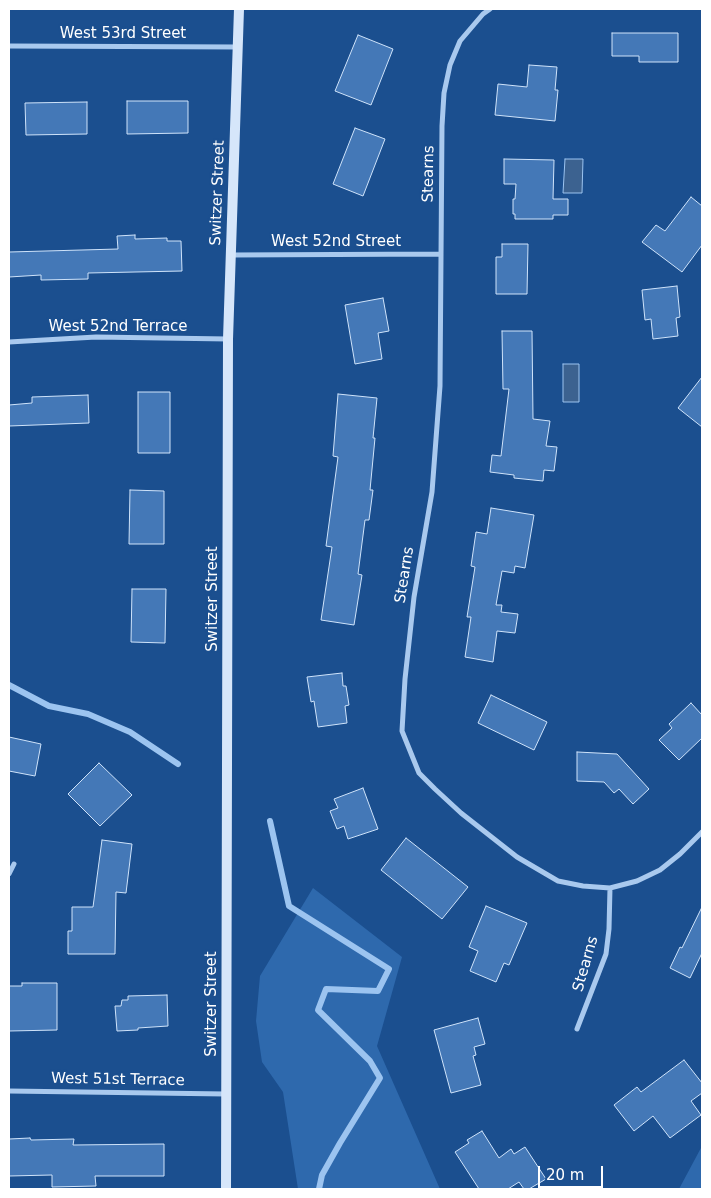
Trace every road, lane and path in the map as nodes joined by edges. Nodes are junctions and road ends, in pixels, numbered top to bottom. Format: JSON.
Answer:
{"nodes":[{"id":1,"x":239,"y":9,"type":"edge"},
{"id":2,"x":490,"y":9,"type":"edge"},
{"id":3,"x":9,"y":46,"type":"edge"},
{"id":4,"x":238,"y":47,"type":"junction"},
{"id":5,"x":441,"y":254,"type":"junction"},
{"id":6,"x":231,"y":255,"type":"junction"},
{"id":7,"x":228,"y":338,"type":"junction"},
{"id":8,"x":9,"y":342,"type":"edge"},
{"id":9,"x":702,"y":832,"type":"edge"},
{"id":10,"x":14,"y":864,"type":"dead end"},
{"id":11,"x":9,"y":874,"type":"edge"},
{"id":12,"x":610,"y":888,"type":"junction"},
{"id":13,"x":577,"y":1030,"type":"dead end"},
{"id":14,"x":9,"y":1091,"type":"edge"},
{"id":15,"x":226,"y":1094,"type":"junction"},
{"id":16,"x":226,"y":1189,"type":"edge"}],
"edges":[{"from":1,"to":4,"type":"street","name":"Switzer Street"},
{"from":2,"to":5,"type":"street","name":"Stearns"},
{"from":3,"to":4,"type":"street","name":"West 53rd Street"},
{"from":4,"to":6,"type":"street","name":"Switzer Street"},
{"from":5,"to":6,"type":"street","name":"West 52nd Street"},
{"from":5,"to":12,"type":"street","name":"Stearns"},
{"from":6,"to":7,"type":"street","name":"Switzer Street"},
{"from":7,"to":8,"type":"street","name":"West 52nd Terrace"},
{"from":7,"to":15,"type":"street","name":"Switzer Street"},
{"from":9,"to":12,"type":"street"},
{"from":10,"to":11,"type":"street"},
{"from":12,"to":13,"type":"street","name":"Stearns"},
{"from":14,"to":15,"type":"street","name":"West 51st Terrace"},
{"from":15,"to":16,"type":"street","name":"Switzer Street"}]}
